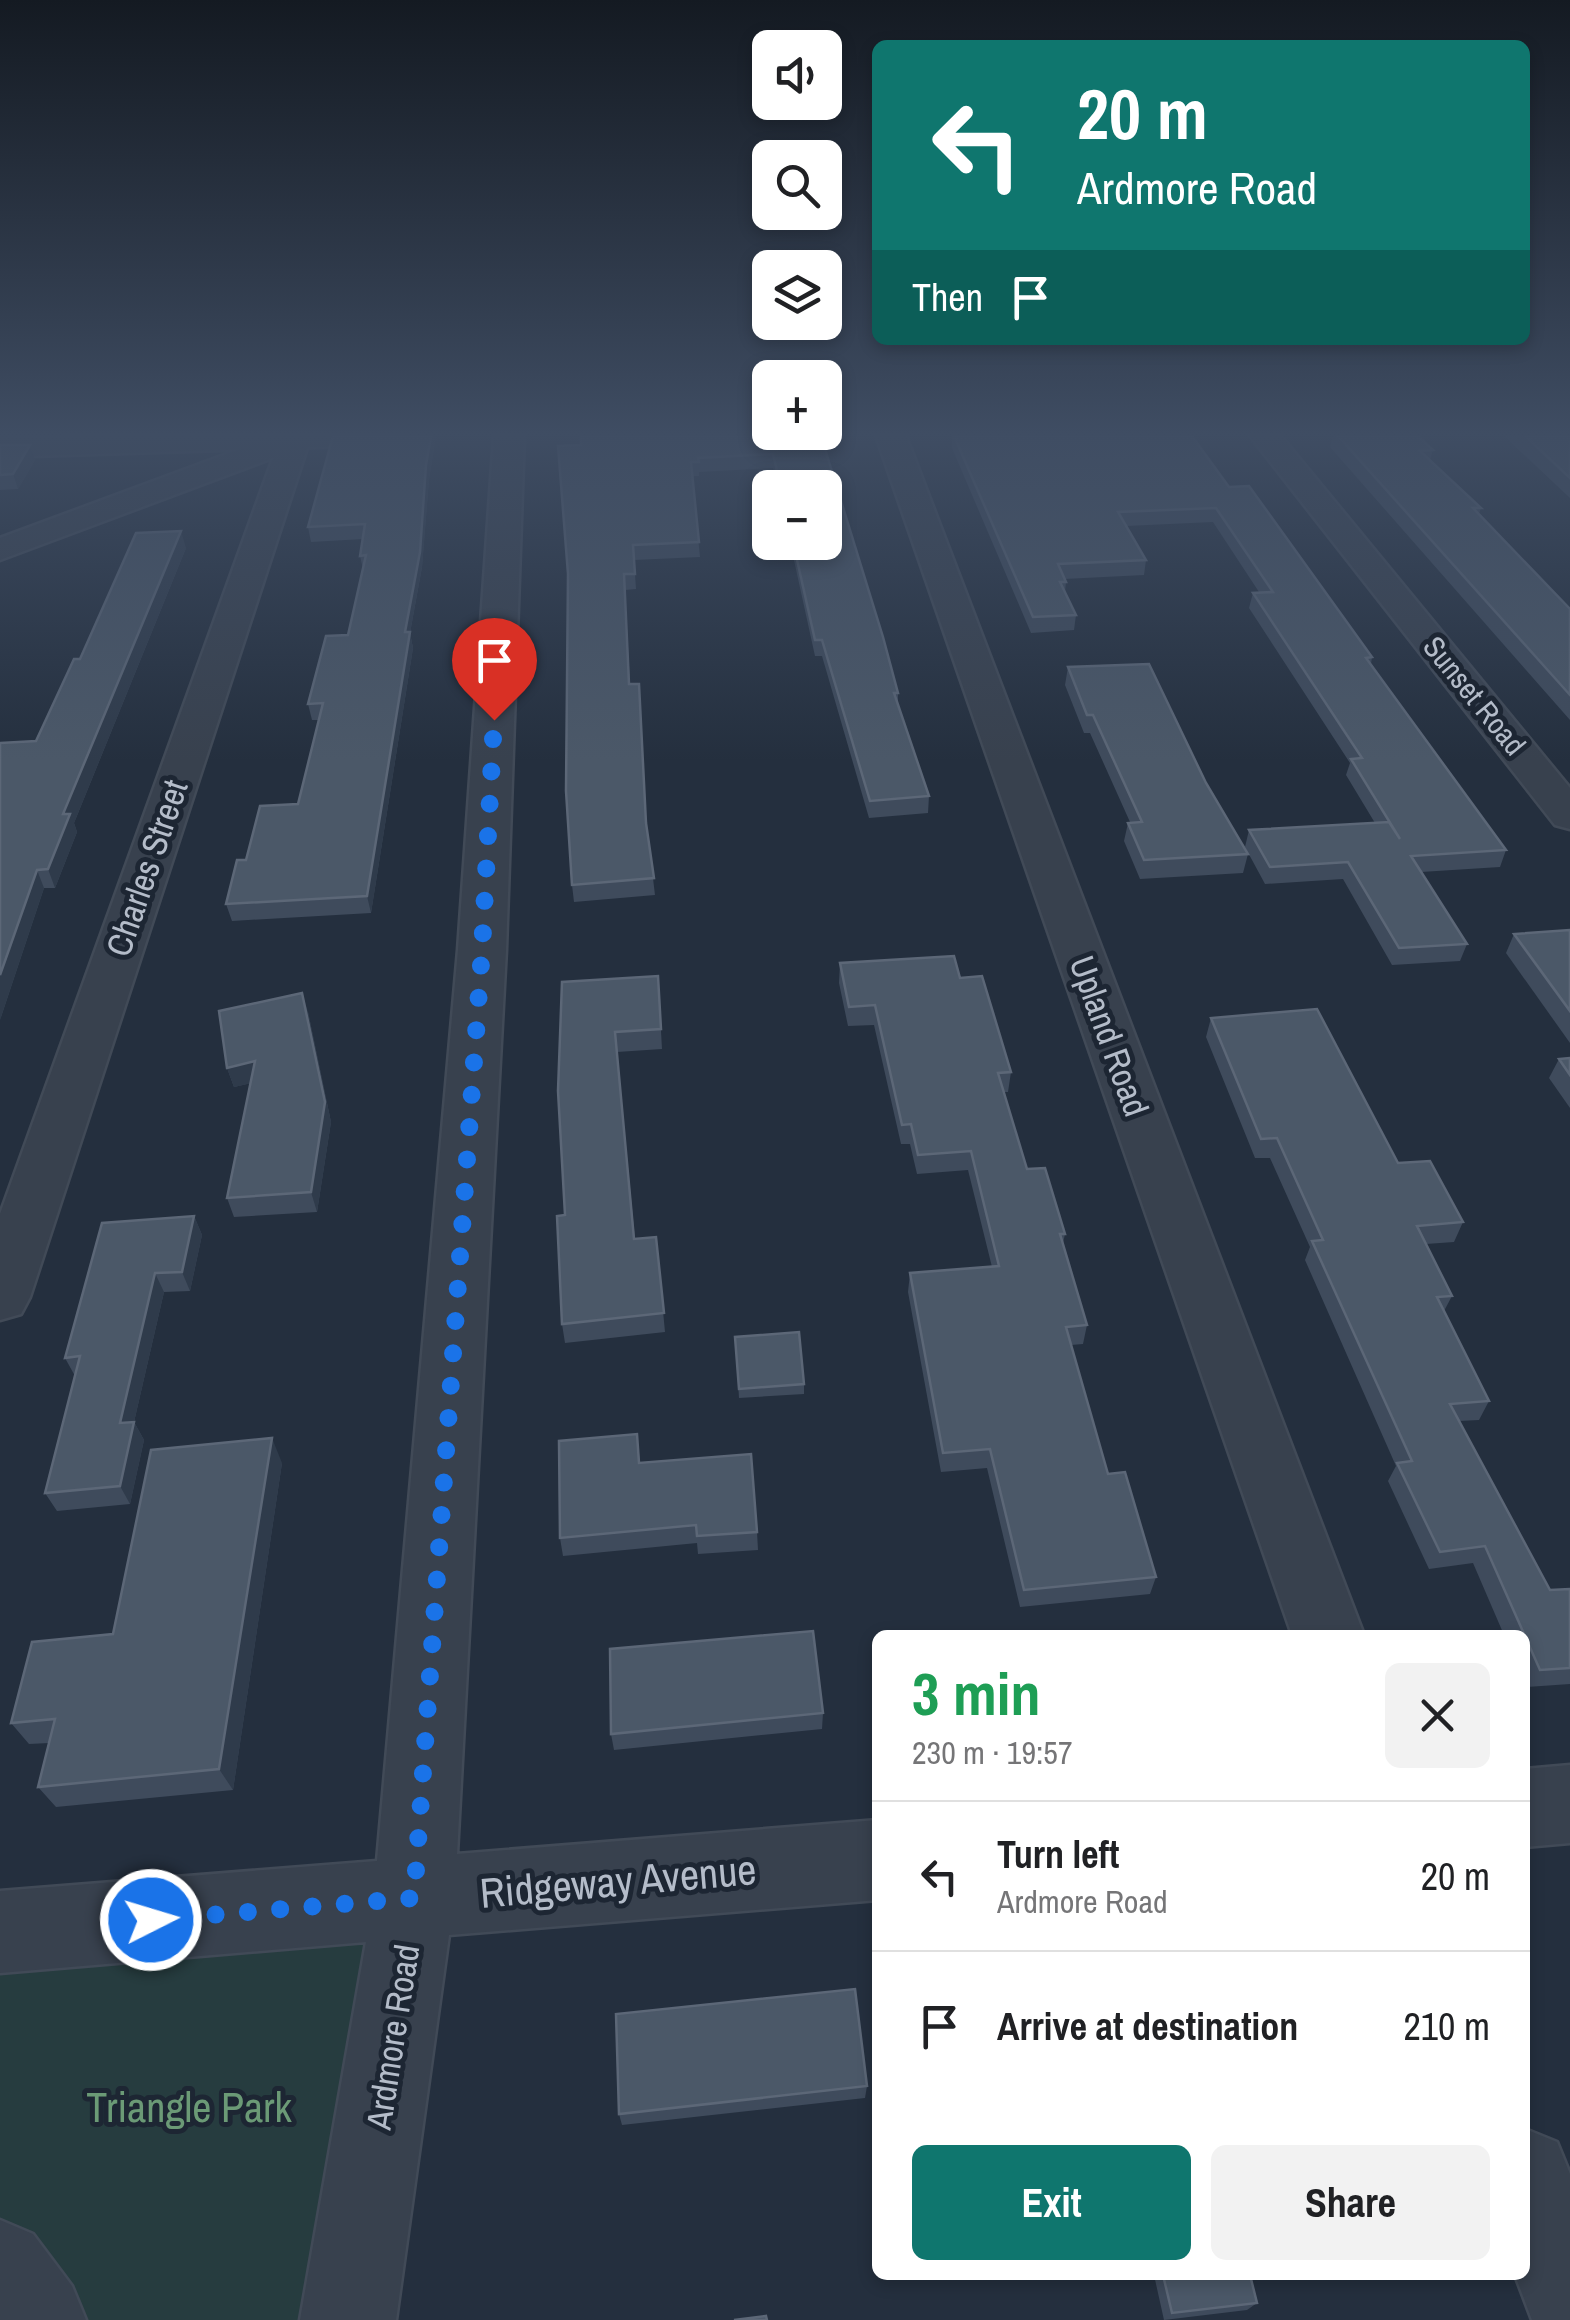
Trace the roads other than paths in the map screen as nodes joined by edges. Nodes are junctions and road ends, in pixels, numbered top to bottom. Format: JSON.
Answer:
{"nodes":[{"id":1,"x":258,"y":544,"type":"edge"},
{"id":2,"x":503,"y":544,"type":"edge"},
{"id":3,"x":930,"y":544,"type":"edge"},
{"id":4,"x":1352,"y":544,"type":"edge"},
{"id":5,"x":1570,"y":816,"type":"edge"},
{"id":6,"x":0,"y":1297,"type":"edge"},
{"id":7,"x":1326,"y":1630,"type":"edge"},
{"id":8,"x":1570,"y":1804,"type":"edge"},
{"id":9,"x":1530,"y":1808,"type":"edge"},
{"id":10,"x":872,"y":1860,"type":"edge"},
{"id":11,"x":414,"y":1898,"type":"junction"},
{"id":12,"x":0,"y":1932,"type":"edge"},
{"id":13,"x":1530,"y":2188,"type":"edge"},
{"id":14,"x":0,"y":2266,"type":"edge"},
{"id":15,"x":1570,"y":2296,"type":"edge"},
{"id":16,"x":38,"y":2320,"type":"edge"},
{"id":17,"x":348,"y":2320,"type":"edge"}],
"edges":[{"from":1,"to":6,"type":"street","name":"Charles Street"},
{"from":2,"to":11,"type":"street","name":"Ardmore Road"},
{"from":3,"to":7,"type":"street","name":"Upland Road"},
{"from":4,"to":5,"type":"street","name":"Sunset Road"},
{"from":8,"to":9,"type":"street"},
{"from":10,"to":11,"type":"street","name":"Ridgeway Avenue"},
{"from":11,"to":12,"type":"street","name":"Ridgeway Avenue"},
{"from":11,"to":17,"type":"street","name":"Ardmore Road"},
{"from":13,"to":15,"type":"street"},
{"from":14,"to":16,"type":"street"}]}
